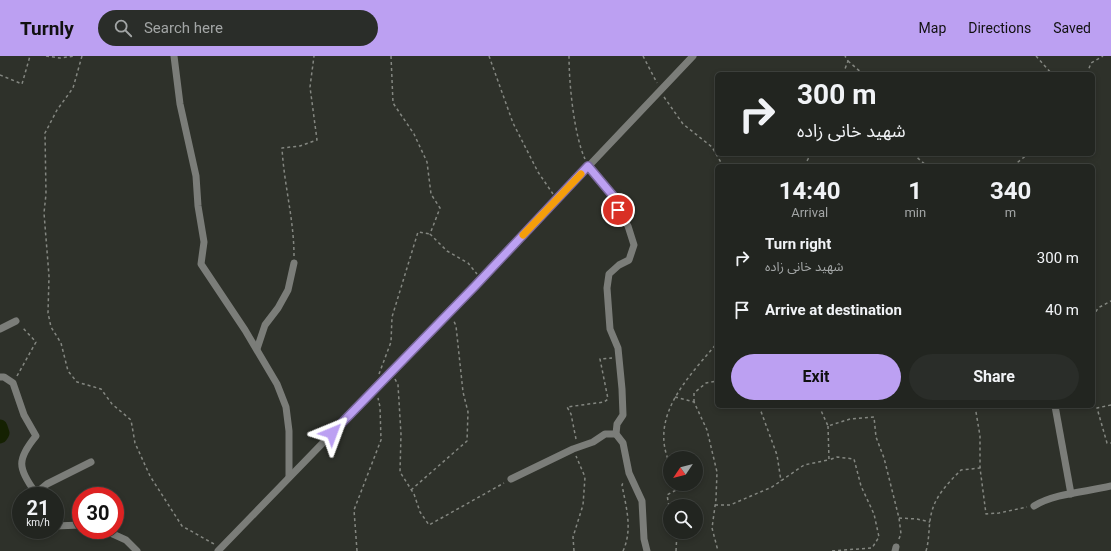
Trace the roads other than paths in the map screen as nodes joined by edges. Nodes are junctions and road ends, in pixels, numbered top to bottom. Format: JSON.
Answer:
{"nodes":[{"id":1,"x":174,"y":56,"type":"edge"},
{"id":2,"x":693,"y":56,"type":"edge"},
{"id":3,"x":588,"y":166,"type":"junction"},
{"id":4,"x":294,"y":263,"type":"road end"},
{"id":5,"x":16,"y":321,"type":"road end"},
{"id":6,"x":0,"y":328,"type":"edge"},
{"id":7,"x":257,"y":349,"type":"junction"},
{"id":8,"x":0,"y":377,"type":"edge"},
{"id":9,"x":1055,"y":408,"type":"edge"},
{"id":10,"x":616,"y":434,"type":"junction"},
{"id":11,"x":91,"y":462,"type":"dead end"},
{"id":12,"x":289,"y":477,"type":"junction"},
{"id":13,"x":511,"y":479,"type":"road end"},
{"id":14,"x":1111,"y":486,"type":"edge"},
{"id":15,"x":32,"y":487,"type":"edge"},
{"id":16,"x":43,"y":487,"type":"edge"},
{"id":17,"x":1071,"y":494,"type":"junction"},
{"id":18,"x":1034,"y":506,"type":"road end"},
{"id":19,"x":124,"y":539,"type":"edge"},
{"id":20,"x":219,"y":550,"type":"edge"},
{"id":21,"x":137,"y":551,"type":"edge"},
{"id":22,"x":647,"y":551,"type":"edge"}],
"edges":[{"from":1,"to":7,"type":"street"},
{"from":2,"to":3,"type":"street"},
{"from":3,"to":10,"type":"street"},
{"from":3,"to":12,"type":"street"},
{"from":4,"to":7,"type":"street"},
{"from":5,"to":6,"type":"street"},
{"from":7,"to":12,"type":"street"},
{"from":8,"to":15,"type":"street"},
{"from":9,"to":17,"type":"street"},
{"from":10,"to":13,"type":"street"},
{"from":10,"to":22,"type":"street"},
{"from":11,"to":16,"type":"street"},
{"from":12,"to":20,"type":"street"},
{"from":14,"to":17,"type":"street"},
{"from":17,"to":18,"type":"street"},
{"from":19,"to":21,"type":"street"}]}
